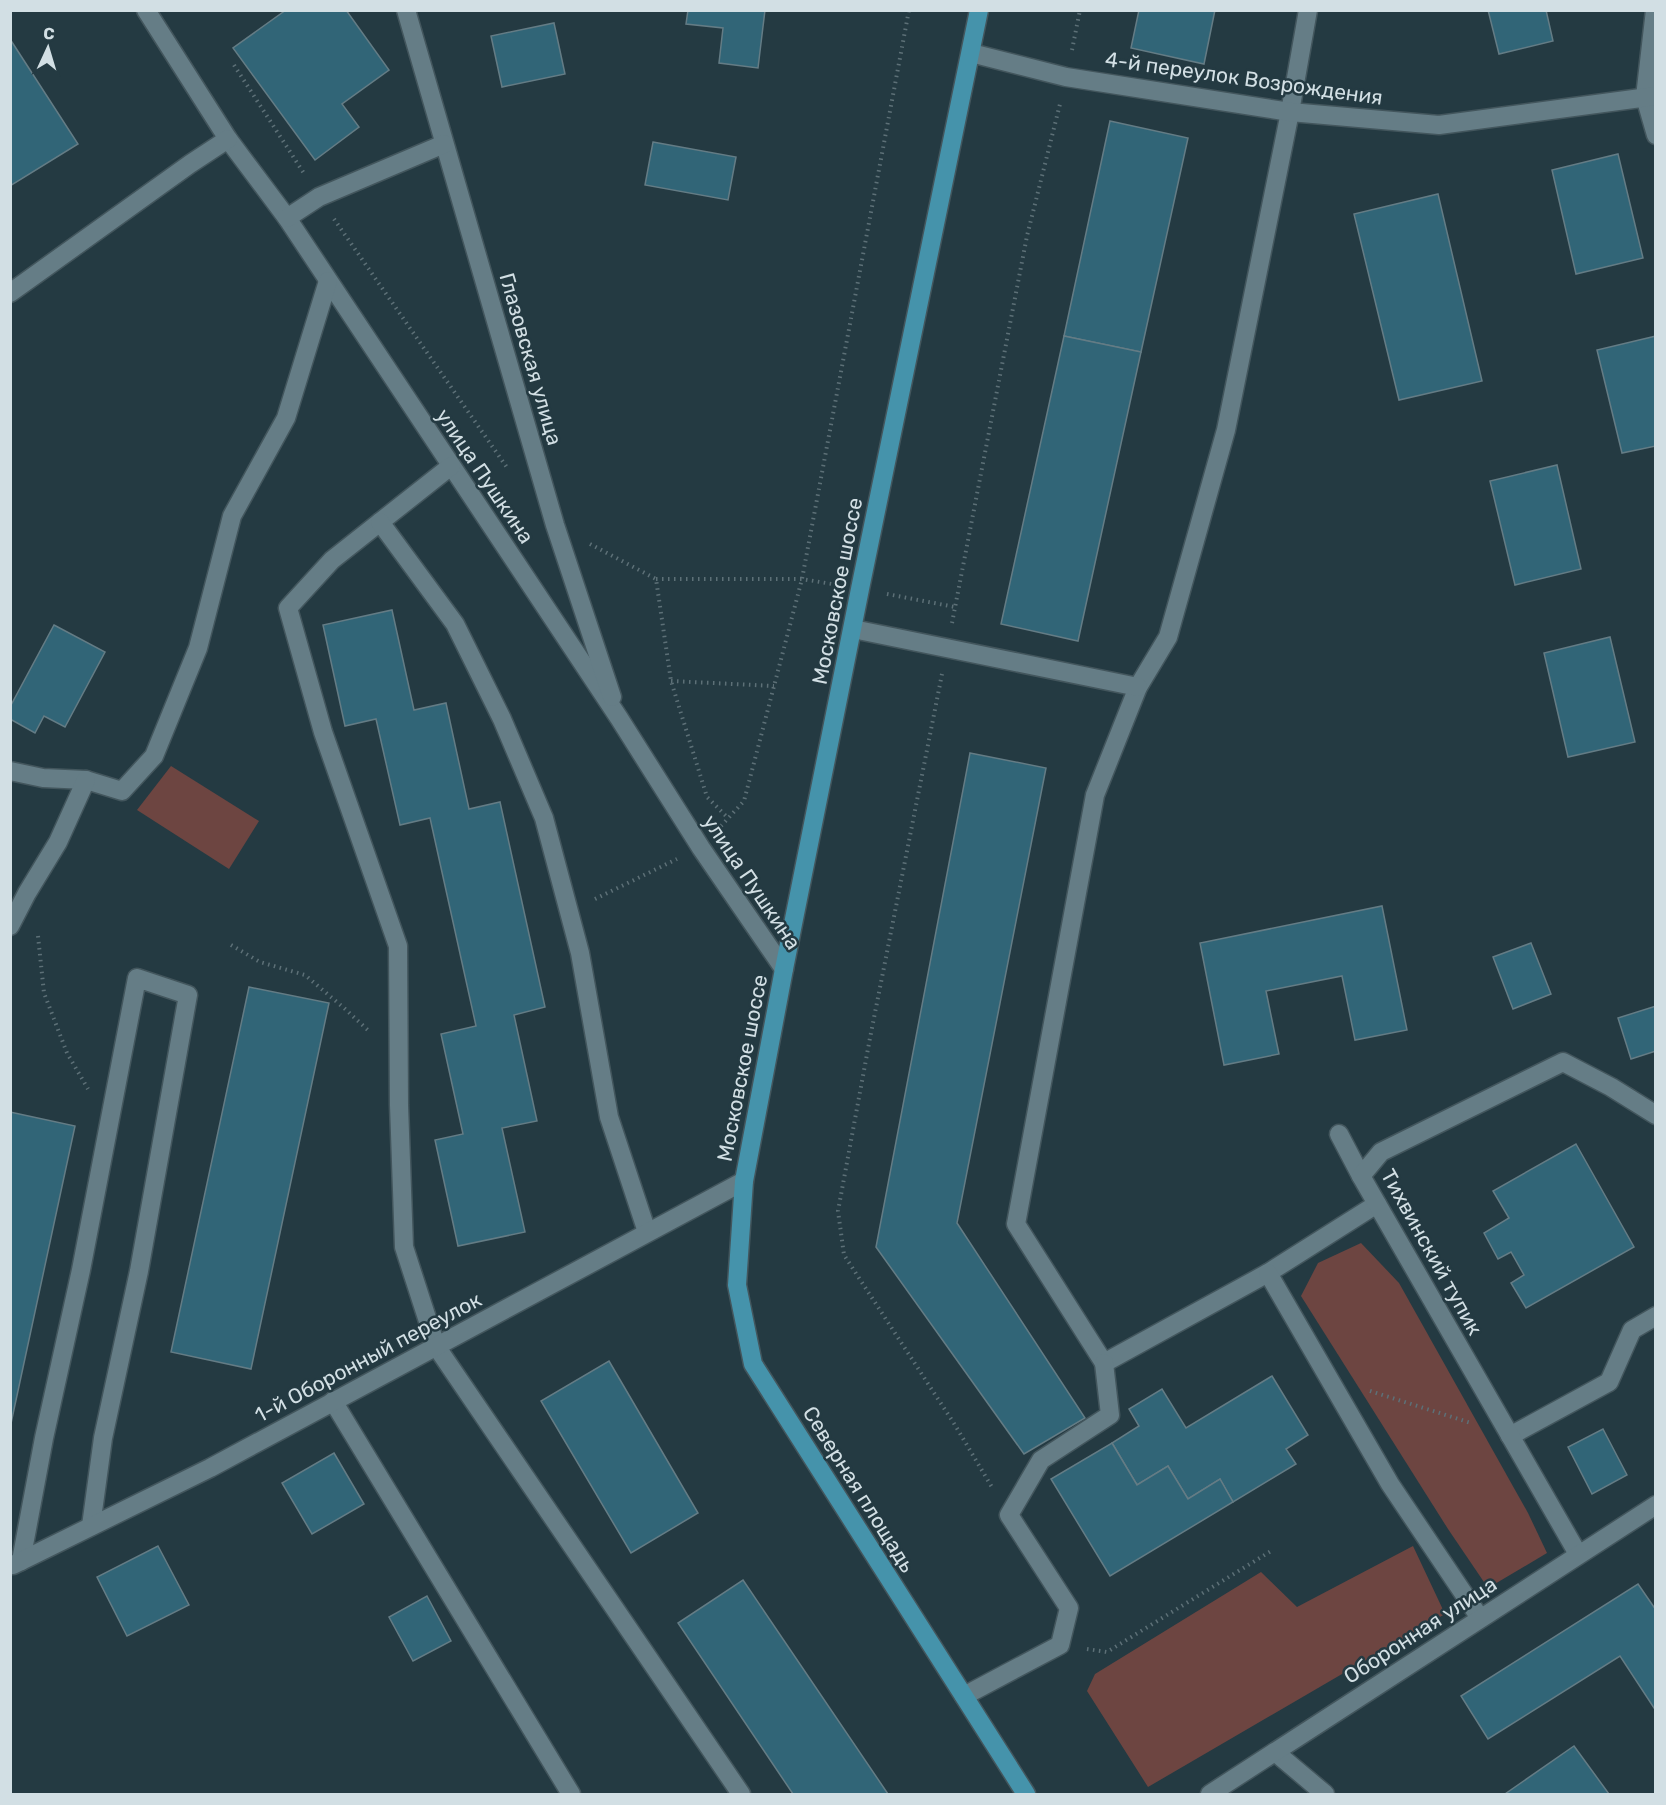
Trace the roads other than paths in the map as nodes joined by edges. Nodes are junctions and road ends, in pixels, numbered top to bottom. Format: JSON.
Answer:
{"nodes":[{"id":1,"x":146,"y":10,"type":"edge"},
{"id":2,"x":406,"y":10,"type":"edge"},
{"id":3,"x":979,"y":10,"type":"edge"},
{"id":4,"x":1308,"y":10,"type":"edge"},
{"id":5,"x":1655,"y":10,"type":"edge"},
{"id":6,"x":971,"y":53,"type":"junction"},
{"id":7,"x":1650,"y":96,"type":"edge"},
{"id":8,"x":1290,"y":111,"type":"junction"},
{"id":9,"x":1656,"y":135,"type":"edge"},
{"id":10,"x":228,"y":139,"type":"junction"},
{"id":11,"x":444,"y":144,"type":"junction"},
{"id":12,"x":287,"y":218,"type":"junction"},
{"id":13,"x":328,"y":281,"type":"junction"},
{"id":14,"x":10,"y":293,"type":"edge"},
{"id":15,"x":451,"y":466,"type":"junction"},
{"id":16,"x":380,"y":522,"type":"junction"},
{"id":17,"x":853,"y":628,"type":"junction"},
{"id":18,"x":1138,"y":687,"type":"junction"},
{"id":19,"x":619,"y":718,"type":"junction"},
{"id":20,"x":10,"y":771,"type":"edge"},
{"id":21,"x":86,"y":780,"type":"junction"},
{"id":22,"x":10,"y":926,"type":"edge"},
{"id":23,"x":784,"y":969,"type":"junction"},
{"id":24,"x":1656,"y":1115,"type":"edge"},
{"id":25,"x":1340,"y":1134,"type":"dead end"},
{"id":26,"x":1361,"y":1176,"type":"junction"},
{"id":27,"x":744,"y":1181,"type":"junction"},
{"id":28,"x":1377,"y":1204,"type":"junction"},
{"id":29,"x":647,"y":1232,"type":"junction"},
{"id":30,"x":1268,"y":1274,"type":"junction"},
{"id":31,"x":1656,"y":1316,"type":"edge"},
{"id":32,"x":436,"y":1346,"type":"junction"},
{"id":33,"x":1104,"y":1363,"type":"junction"},
{"id":34,"x":333,"y":1401,"type":"junction"},
{"id":35,"x":1510,"y":1436,"type":"junction"},
{"id":36,"x":1656,"y":1505,"type":"edge"},
{"id":37,"x":92,"y":1526,"type":"junction"},
{"id":38,"x":1578,"y":1554,"type":"junction"},
{"id":39,"x":16,"y":1563,"type":"edge"},
{"id":40,"x":1480,"y":1618,"type":"junction"},
{"id":41,"x":964,"y":1696,"type":"junction"},
{"id":42,"x":1275,"y":1752,"type":"junction"},
{"id":43,"x":571,"y":1794,"type":"edge"},
{"id":44,"x":741,"y":1794,"type":"edge"},
{"id":45,"x":1026,"y":1794,"type":"edge"},
{"id":46,"x":1210,"y":1794,"type":"edge"},
{"id":47,"x":1325,"y":1794,"type":"edge"}],
"edges":[{"from":1,"to":10,"type":"street","name":"улица Пушкина"},
{"from":2,"to":11,"type":"street","name":"Глазовская улица"},
{"from":3,"to":6,"type":"main road","name":"Московское шоссе"},
{"from":4,"to":8,"type":"street"},
{"from":5,"to":7,"type":"street"},
{"from":6,"to":8,"type":"street","name":"4-й переулок Возрождения"},
{"from":6,"to":17,"type":"main road","name":"Московское шоссе"},
{"from":7,"to":8,"type":"street","name":"4-й переулок Возрождения"},
{"from":7,"to":9,"type":"street"},
{"from":8,"to":18,"type":"street"},
{"from":10,"to":12,"type":"street","name":"улица Пушкина"},
{"from":10,"to":14,"type":"street"},
{"from":11,"to":12,"type":"street"},
{"from":11,"to":19,"type":"street","name":"Глазовская улица"},
{"from":12,"to":13,"type":"street","name":"улица Пушкина"},
{"from":13,"to":15,"type":"street","name":"улица Пушкина"},
{"from":13,"to":21,"type":"street"},
{"from":15,"to":16,"type":"street"},
{"from":15,"to":19,"type":"street","name":"улица Пушкина"},
{"from":16,"to":29,"type":"street"},
{"from":16,"to":32,"type":"street"},
{"from":17,"to":18,"type":"street"},
{"from":17,"to":23,"type":"main road","name":"Московское шоссе"},
{"from":18,"to":33,"type":"street"},
{"from":19,"to":23,"type":"street","name":"улица Пушкина"},
{"from":20,"to":21,"type":"street"},
{"from":21,"to":22,"type":"street"},
{"from":23,"to":27,"type":"main road","name":"Московское шоссе"},
{"from":24,"to":26,"type":"street","name":"Тихвинский тупик"},
{"from":25,"to":26,"type":"street"},
{"from":26,"to":28,"type":"street","name":"Тихвинский тупик"},
{"from":27,"to":29,"type":"street","name":"1-й Оборонный переулок"},
{"from":27,"to":41,"type":"main road","name":"Северная площадь"},
{"from":28,"to":30,"type":"street"},
{"from":28,"to":35,"type":"street","name":"Тихвинский тупик"},
{"from":29,"to":32,"type":"street","name":"1-й Оборонный переулок"},
{"from":30,"to":33,"type":"street"},
{"from":30,"to":40,"type":"street"},
{"from":31,"to":35,"type":"street"},
{"from":32,"to":34,"type":"street","name":"1-й Оборонный переулок"},
{"from":32,"to":44,"type":"street"},
{"from":33,"to":41,"type":"street"},
{"from":34,"to":37,"type":"street","name":"1-й Оборонный переулок"},
{"from":34,"to":43,"type":"street"},
{"from":35,"to":38,"type":"street","name":"Тихвинский тупик"},
{"from":36,"to":38,"type":"street","name":"Оборонная улица"},
{"from":37,"to":39,"type":"street","name":"1-й Оборонный переулок"},
{"from":37,"to":39,"type":"street"},
{"from":38,"to":40,"type":"street","name":"Оборонная улица"},
{"from":40,"to":42,"type":"street","name":"Оборонная улица"},
{"from":41,"to":45,"type":"main road","name":"Северная площадь"},
{"from":42,"to":46,"type":"street","name":"Оборонная улица"},
{"from":42,"to":47,"type":"street"}]}
